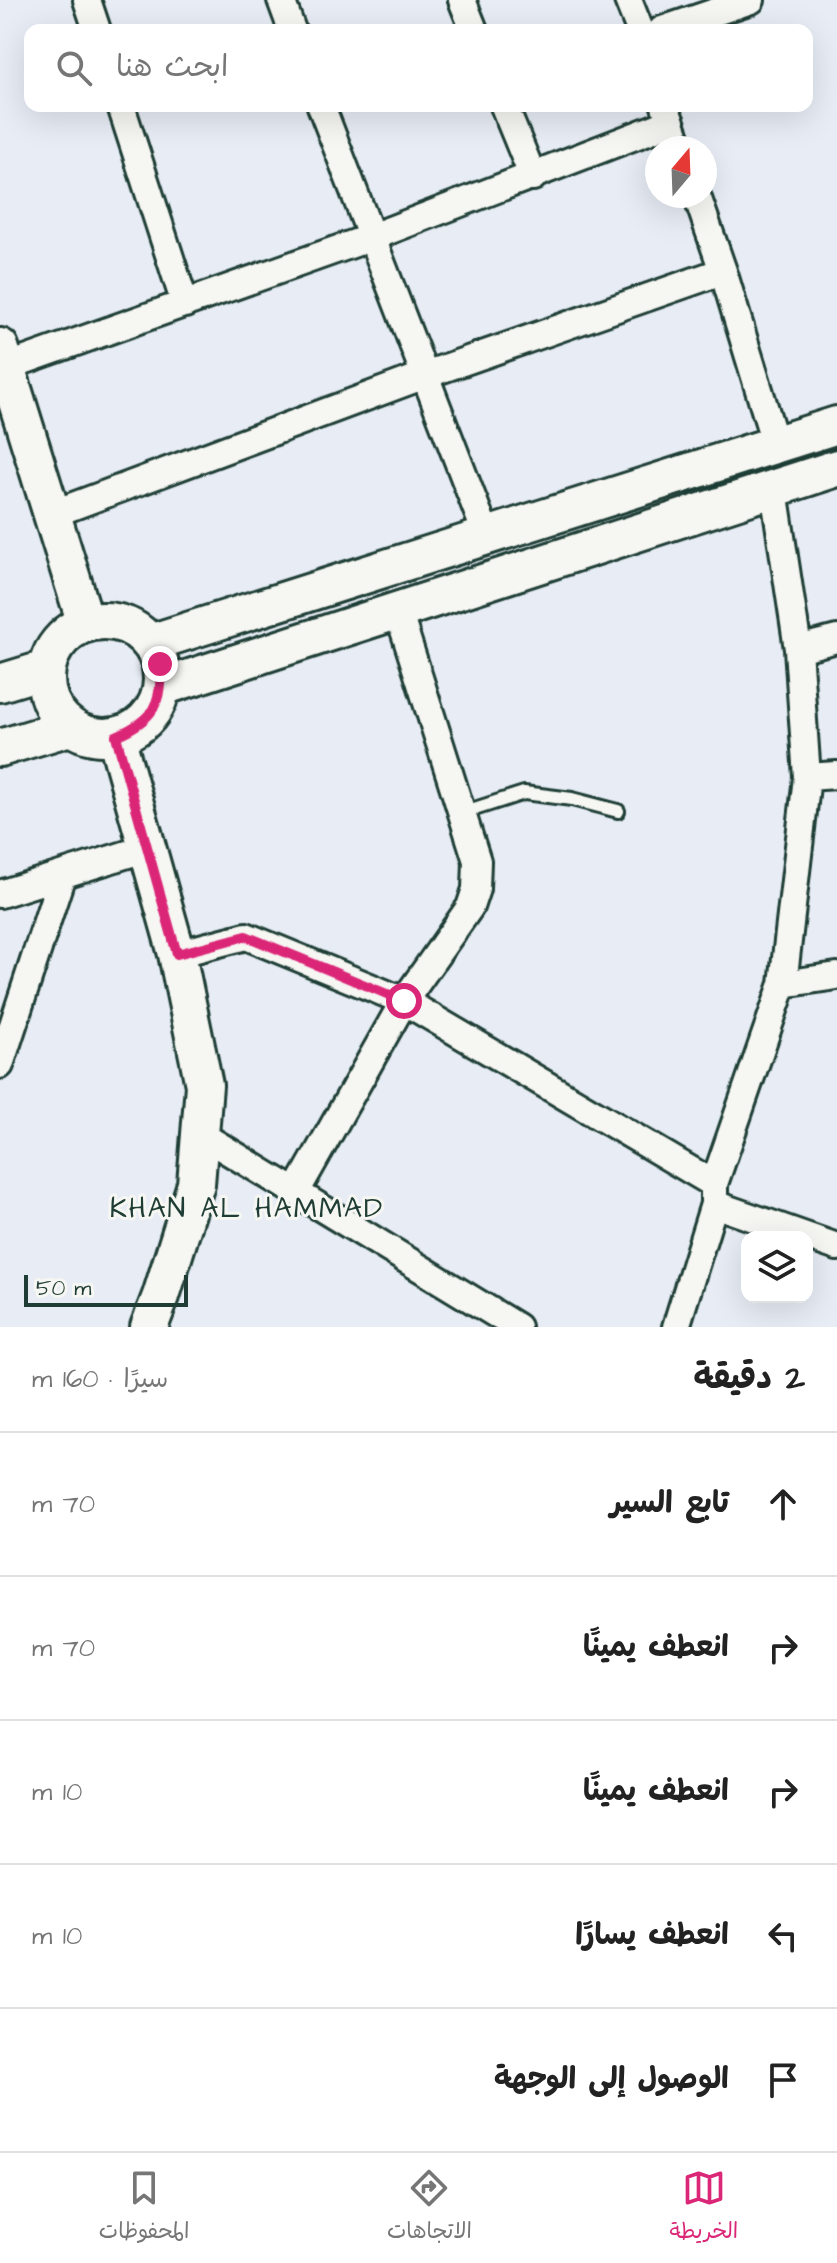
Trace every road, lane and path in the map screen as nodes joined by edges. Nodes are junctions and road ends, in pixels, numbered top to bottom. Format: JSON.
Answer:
{"nodes":[{"id":1,"x":87,"y":0,"type":"edge"},
{"id":2,"x":281,"y":0,"type":"edge"},
{"id":3,"x":462,"y":0,"type":"edge"},
{"id":4,"x":628,"y":0,"type":"edge"},
{"id":5,"x":751,"y":0,"type":"edge"},
{"id":6,"x":95,"y":24,"type":"edge"},
{"id":7,"x":290,"y":24,"type":"edge"},
{"id":8,"x":472,"y":24,"type":"edge"},
{"id":9,"x":638,"y":24,"type":"edge"},
{"id":10,"x":680,"y":24,"type":"edge"},
{"id":11,"x":123,"y":112,"type":"edge"},
{"id":12,"x":323,"y":112,"type":"edge"},
{"id":13,"x":506,"y":112,"type":"edge"},
{"id":14,"x":668,"y":114,"type":"edge"},
{"id":15,"x":676,"y":136,"type":"edge"},
{"id":16,"x":533,"y":177,"type":"junction"},
{"id":17,"x":701,"y":208,"type":"edge"},
{"id":18,"x":372,"y":237,"type":"junction"},
{"id":19,"x":723,"y":271,"type":"junction"},
{"id":20,"x":185,"y":304,"type":"junction"},
{"id":21,"x":3,"y":357,"type":"edge"},
{"id":22,"x":425,"y":375,"type":"junction"},
{"id":23,"x":837,"y":425,"type":"edge"},
{"id":24,"x":776,"y":446,"type":"junction"},
{"id":25,"x":837,"y":468,"type":"edge"},
{"id":26,"x":774,"y":490,"type":"junction"},
{"id":27,"x":52,"y":514,"type":"junction"},
{"id":28,"x":487,"y":536,"type":"junction"},
{"id":29,"x":398,"y":611,"type":"junction"},
{"id":30,"x":86,"y":624,"type":"junction"},
{"id":31,"x":837,"y":639,"type":"edge"},
{"id":32,"x":150,"y":643,"type":"junction"},
{"id":33,"x":798,"y":649,"type":"junction"},
{"id":34,"x":46,"y":669,"type":"junction"},
{"id":35,"x":0,"y":683,"type":"edge"},
{"id":36,"x":162,"y":687,"type":"junction"},
{"id":37,"x":70,"y":727,"type":"junction"},
{"id":38,"x":116,"y":736,"type":"junction"},
{"id":39,"x":0,"y":748,"type":"edge"},
{"id":40,"x":837,"y":775,"type":"edge"},
{"id":41,"x":807,"y":777,"type":"junction"},
{"id":42,"x":618,"y":811,"type":"dead end"},
{"id":43,"x":462,"y":813,"type":"junction"},
{"id":44,"x":147,"y":848,"type":"junction"},
{"id":45,"x":62,"y":875,"type":"junction"},
{"id":46,"x":0,"y":894,"type":"edge"},
{"id":47,"x":177,"y":954,"type":"junction"},
{"id":48,"x":837,"y":976,"type":"edge"},
{"id":49,"x":783,"y":984,"type":"junction"},
{"id":50,"x":404,"y":1001,"type":"junction"},
{"id":51,"x":0,"y":1065,"type":"edge"},
{"id":52,"x":200,"y":1134,"type":"junction"},
{"id":53,"x":296,"y":1192,"type":"junction"},
{"id":54,"x":714,"y":1194,"type":"junction"},
{"id":55,"x":837,"y":1247,"type":"edge"},
{"id":56,"x":149,"y":1327,"type":"edge"},
{"id":57,"x":517,"y":1327,"type":"edge"},
{"id":58,"x":676,"y":1327,"type":"edge"}],
"edges":[{"from":1,"to":6,"type":"street"},
{"from":2,"to":7,"type":"street"},
{"from":3,"to":8,"type":"street"},
{"from":4,"to":9,"type":"street"},
{"from":5,"to":10,"type":"street"},
{"from":11,"to":20,"type":"street"},
{"from":12,"to":18,"type":"street"},
{"from":13,"to":16,"type":"street"},
{"from":14,"to":15,"type":"street"},
{"from":14,"to":16,"type":"street"},
{"from":16,"to":18,"type":"street"},
{"from":17,"to":19,"type":"street"},
{"from":18,"to":20,"type":"street"},
{"from":18,"to":22,"type":"street"},
{"from":19,"to":22,"type":"street"},
{"from":19,"to":24,"type":"street"},
{"from":20,"to":21,"type":"street"},
{"from":21,"to":27,"type":"street"},
{"from":22,"to":27,"type":"street"},
{"from":22,"to":28,"type":"street"},
{"from":23,"to":24,"type":"street"},
{"from":24,"to":28,"type":"street"},
{"from":25,"to":26,"type":"street"},
{"from":26,"to":29,"type":"street"},
{"from":26,"to":33,"type":"street"},
{"from":27,"to":30,"type":"street"},
{"from":28,"to":32,"type":"street"},
{"from":29,"to":36,"type":"street"},
{"from":29,"to":43,"type":"street"},
{"from":30,"to":32,"type":"street"},
{"from":30,"to":34,"type":"street"},
{"from":31,"to":33,"type":"street"},
{"from":32,"to":36,"type":"street"},
{"from":33,"to":41,"type":"street"},
{"from":34,"to":35,"type":"street"},
{"from":34,"to":37,"type":"street"},
{"from":36,"to":38,"type":"street"},
{"from":37,"to":38,"type":"street"},
{"from":37,"to":39,"type":"street"},
{"from":38,"to":44,"type":"street"},
{"from":40,"to":41,"type":"street"},
{"from":41,"to":49,"type":"street"},
{"from":42,"to":43,"type":"lane"},
{"from":43,"to":50,"type":"street"},
{"from":44,"to":45,"type":"street"},
{"from":44,"to":47,"type":"street"},
{"from":45,"to":46,"type":"street"},
{"from":45,"to":51,"type":"street"},
{"from":47,"to":50,"type":"street"},
{"from":47,"to":52,"type":"street"},
{"from":48,"to":49,"type":"street"},
{"from":49,"to":54,"type":"street"},
{"from":50,"to":53,"type":"street"},
{"from":50,"to":54,"type":"street"},
{"from":52,"to":53,"type":"street"},
{"from":52,"to":56,"type":"street"},
{"from":53,"to":57,"type":"street"},
{"from":54,"to":55,"type":"street"},
{"from":54,"to":58,"type":"street"}]}
